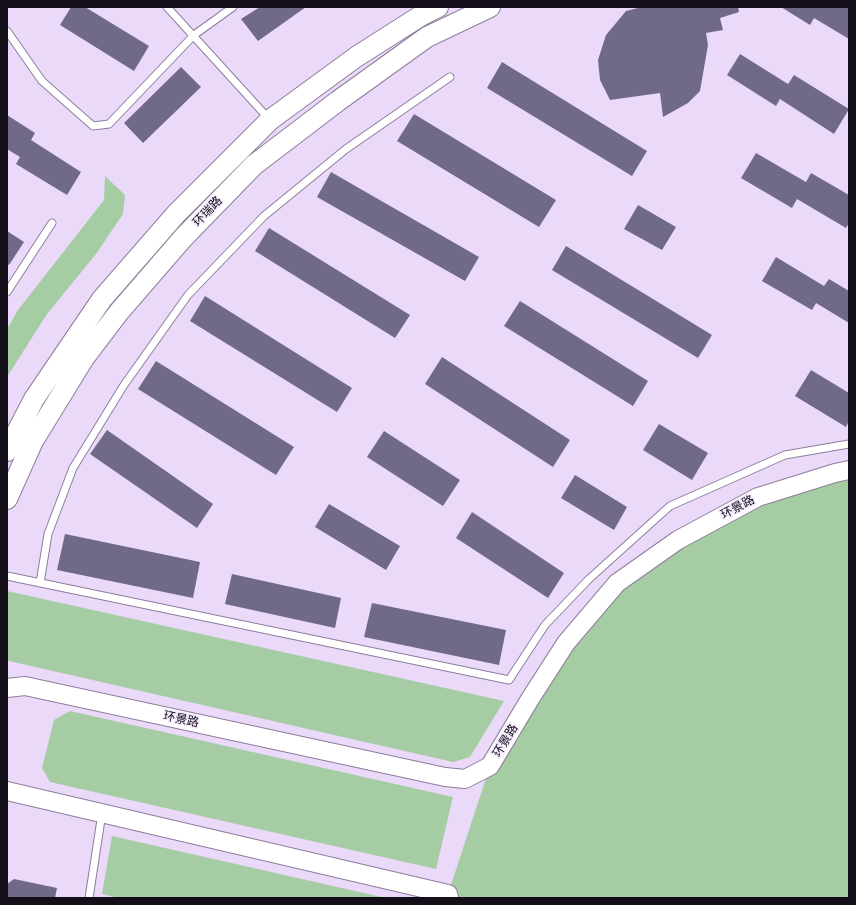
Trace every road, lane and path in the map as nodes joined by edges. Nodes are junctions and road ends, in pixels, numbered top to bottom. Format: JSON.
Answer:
{"nodes":[{"id":1,"x":167,"y":7,"type":"edge"},
{"id":2,"x":233,"y":7,"type":"edge"},
{"id":3,"x":438,"y":7,"type":"edge"},
{"id":4,"x":490,"y":7,"type":"edge"},
{"id":5,"x":7,"y":30,"type":"edge"},
{"id":6,"x":194,"y":35,"type":"junction"},
{"id":7,"x":450,"y":77,"type":"dead end"},
{"id":8,"x":270,"y":120,"type":"junction"},
{"id":9,"x":52,"y":223,"type":"dead end"},
{"id":10,"x":7,"y":292,"type":"edge"},
{"id":11,"x":849,"y":444,"type":"edge"},
{"id":12,"x":7,"y":451,"type":"edge"},
{"id":13,"x":849,"y":470,"type":"edge"},
{"id":14,"x":7,"y":499,"type":"edge"},
{"id":15,"x":7,"y":576,"type":"edge"},
{"id":16,"x":40,"y":583,"type":"junction"},
{"id":17,"x":7,"y":688,"type":"edge"},
{"id":18,"x":7,"y":791,"type":"edge"},
{"id":19,"x":102,"y":813,"type":"junction"},
{"id":20,"x":89,"y":898,"type":"edge"},
{"id":21,"x":449,"y":898,"type":"edge"}],
"edges":[{"from":1,"to":6,"type":"lane"},
{"from":2,"to":6,"type":"lane"},
{"from":3,"to":8,"type":"main road","name":"环瑞路"},
{"from":4,"to":14,"type":"main road","name":"环瑞路"},
{"from":5,"to":6,"type":"lane"},
{"from":6,"to":8,"type":"lane"},
{"from":7,"to":16,"type":"lane"},
{"from":8,"to":12,"type":"main road","name":"环瑞路"},
{"from":9,"to":10,"type":"lane"},
{"from":11,"to":16,"type":"lane"},
{"from":13,"to":17,"type":"street","name":"环景路"},
{"from":15,"to":16,"type":"lane"},
{"from":18,"to":19,"type":"street"},
{"from":19,"to":20,"type":"lane"},
{"from":19,"to":21,"type":"street"}]}
